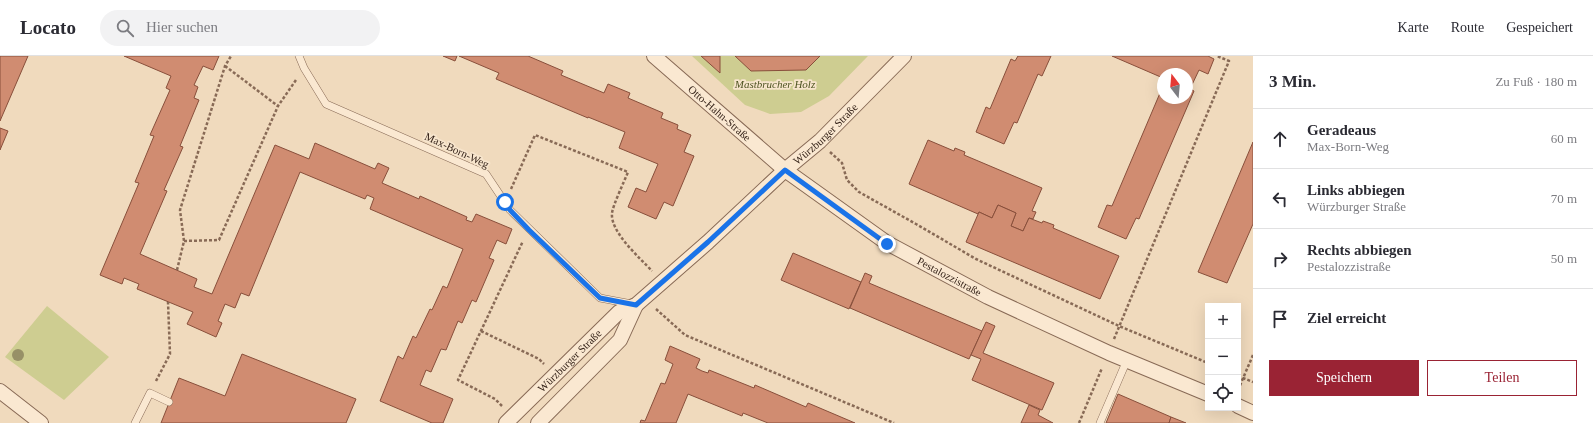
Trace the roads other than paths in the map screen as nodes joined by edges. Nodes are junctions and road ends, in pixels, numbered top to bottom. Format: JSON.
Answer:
{"nodes":[{"id":1,"x":299,"y":56,"type":"edge"},
{"id":2,"x":654,"y":56,"type":"edge"},
{"id":3,"x":904,"y":56,"type":"edge"},
{"id":4,"x":785,"y":170,"type":"junction"},
{"id":5,"x":636,"y":305,"type":"junction"},
{"id":6,"x":1127,"y":360,"type":"junction"},
{"id":7,"x":0,"y":391,"type":"edge"},
{"id":8,"x":1205,"y":393,"type":"edge"},
{"id":9,"x":169,"y":402,"type":"dead end"},
{"id":10,"x":1241,"y":407,"type":"edge"},
{"id":11,"x":1253,"y":413,"type":"edge"},
{"id":12,"x":510,"y":419,"type":"edge"},
{"id":13,"x":41,"y":423,"type":"edge"},
{"id":14,"x":136,"y":423,"type":"edge"},
{"id":15,"x":538,"y":423,"type":"edge"},
{"id":16,"x":1100,"y":423,"type":"edge"}],
"edges":[{"from":1,"to":5,"type":"lane","name":"Max-Born-Weg"},
{"from":2,"to":4,"type":"street","name":"Otto-Hahn-Straße"},
{"from":3,"to":4,"type":"street","name":"Würzburger Straße"},
{"from":4,"to":5,"type":"street","name":"Würzburger Straße"},
{"from":4,"to":6,"type":"street","name":"Pestalozzistraße"},
{"from":5,"to":12,"type":"street","name":"Würzburger Straße"},
{"from":5,"to":15,"type":"street","name":"Würzburger Straße"},
{"from":6,"to":8,"type":"street","name":"Pestalozzistraße"},
{"from":6,"to":16,"type":"lane"},
{"from":7,"to":13,"type":"street"},
{"from":9,"to":14,"type":"lane"},
{"from":10,"to":11,"type":"street"}]}
